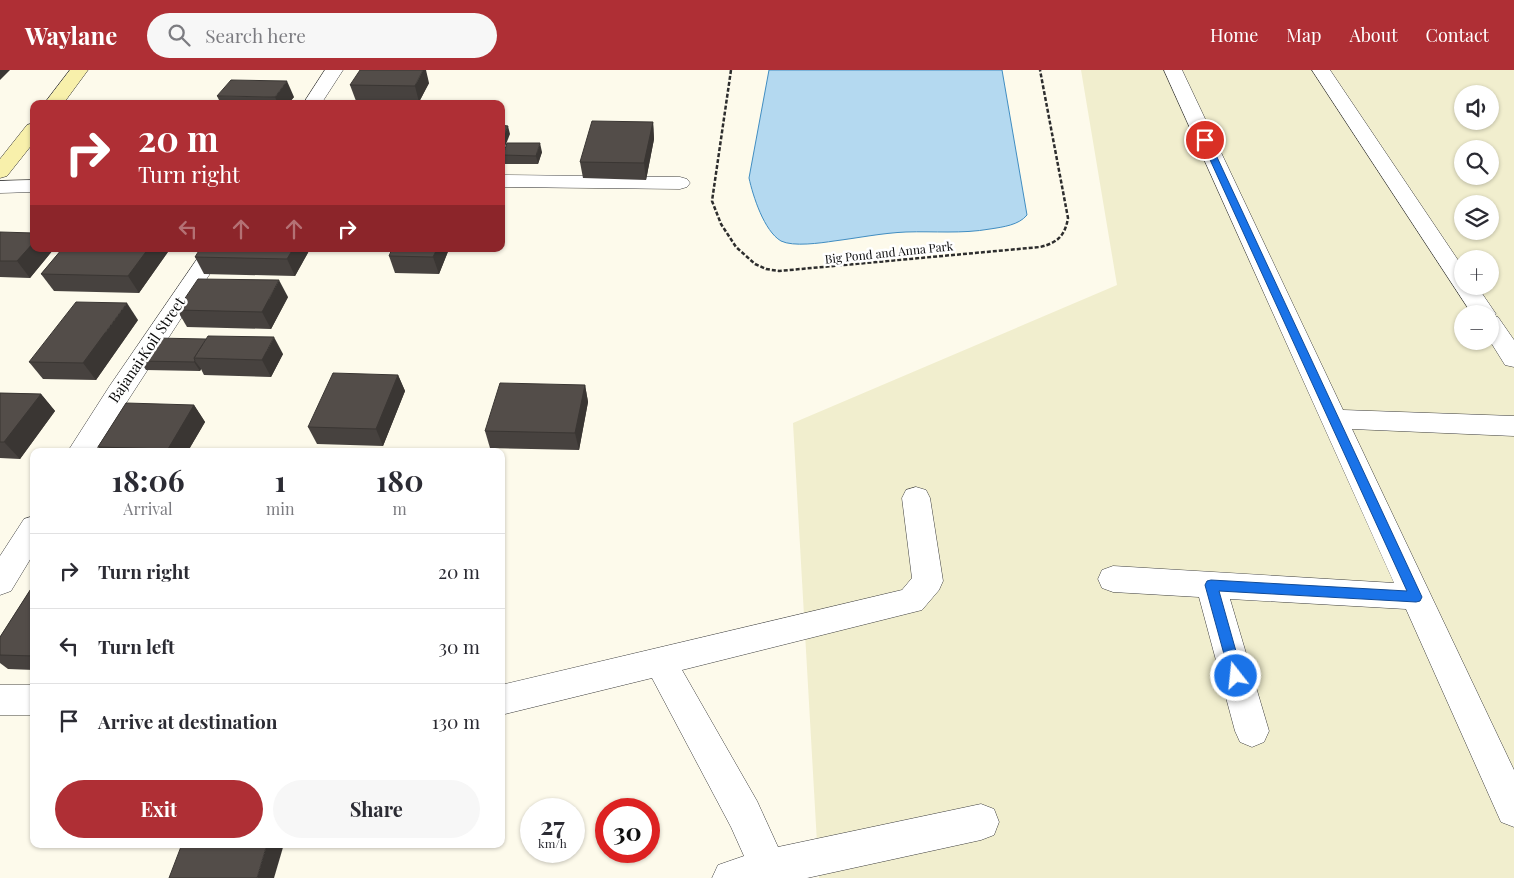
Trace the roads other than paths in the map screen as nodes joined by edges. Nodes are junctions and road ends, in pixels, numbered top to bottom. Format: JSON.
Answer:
{"nodes":[{"id":1,"x":79,"y":70,"type":"edge"},
{"id":2,"x":334,"y":70,"type":"edge"},
{"id":3,"x":1172,"y":70,"type":"edge"},
{"id":4,"x":1321,"y":70,"type":"edge"},
{"id":5,"x":56,"y":100,"type":"edge"},
{"id":6,"x":315,"y":100,"type":"edge"},
{"id":7,"x":30,"y":134,"type":"edge"},
{"id":8,"x":0,"y":172,"type":"edge"},
{"id":9,"x":505,"y":181,"type":"edge"},
{"id":10,"x":680,"y":182,"type":"dead end"},
{"id":11,"x":30,"y":186,"type":"edge"},
{"id":12,"x":0,"y":187,"type":"edge"},
{"id":13,"x":213,"y":252,"type":"edge"},
{"id":14,"x":1454,"y":270,"type":"edge"},
{"id":15,"x":1499,"y":336,"type":"edge"},
{"id":16,"x":1514,"y":359,"type":"edge"},
{"id":17,"x":1333,"y":419,"type":"junction"},
{"id":18,"x":1514,"y":426,"type":"edge"},
{"id":19,"x":83,"y":448,"type":"edge"},
{"id":20,"x":916,"y":498,"type":"dead end"},
{"id":21,"x":30,"y":534,"type":"edge"},
{"id":22,"x":1113,"y":579,"type":"dead end"},
{"id":23,"x":0,"y":582,"type":"edge"},
{"id":24,"x":1211,"y":585,"type":"junction"},
{"id":25,"x":1416,"y":597,"type":"junction"},
{"id":26,"x":661,"y":663,"type":"junction"},
{"id":27,"x":505,"y":699,"type":"edge"},
{"id":28,"x":0,"y":700,"type":"edge"},
{"id":29,"x":30,"y":700,"type":"edge"},
{"id":30,"x":1252,"y":731,"type":"dead end"},
{"id":31,"x":1514,"y":809,"type":"edge"},
{"id":32,"x":981,"y":822,"type":"dead end"},
{"id":33,"x":768,"y":873,"type":"edge"},
{"id":34,"x":731,"y":878,"type":"edge"}],
"edges":[{"from":1,"to":5,"type":"street"},
{"from":2,"to":6,"type":"street"},
{"from":3,"to":17,"type":"street"},
{"from":4,"to":14,"type":"street"},
{"from":7,"to":8,"type":"street"},
{"from":9,"to":10,"type":"street"},
{"from":11,"to":12,"type":"street"},
{"from":13,"to":19,"type":"street","name":"Bajanai Koil Street"},
{"from":15,"to":16,"type":"street"},
{"from":17,"to":18,"type":"street"},
{"from":17,"to":25,"type":"street"},
{"from":20,"to":26,"type":"street"},
{"from":21,"to":23,"type":"street"},
{"from":22,"to":24,"type":"street"},
{"from":24,"to":25,"type":"street"},
{"from":24,"to":30,"type":"street"},
{"from":25,"to":31,"type":"street"},
{"from":26,"to":27,"type":"street"},
{"from":26,"to":33,"type":"street"},
{"from":28,"to":29,"type":"street"},
{"from":32,"to":33,"type":"street"},
{"from":33,"to":34,"type":"street"}]}
